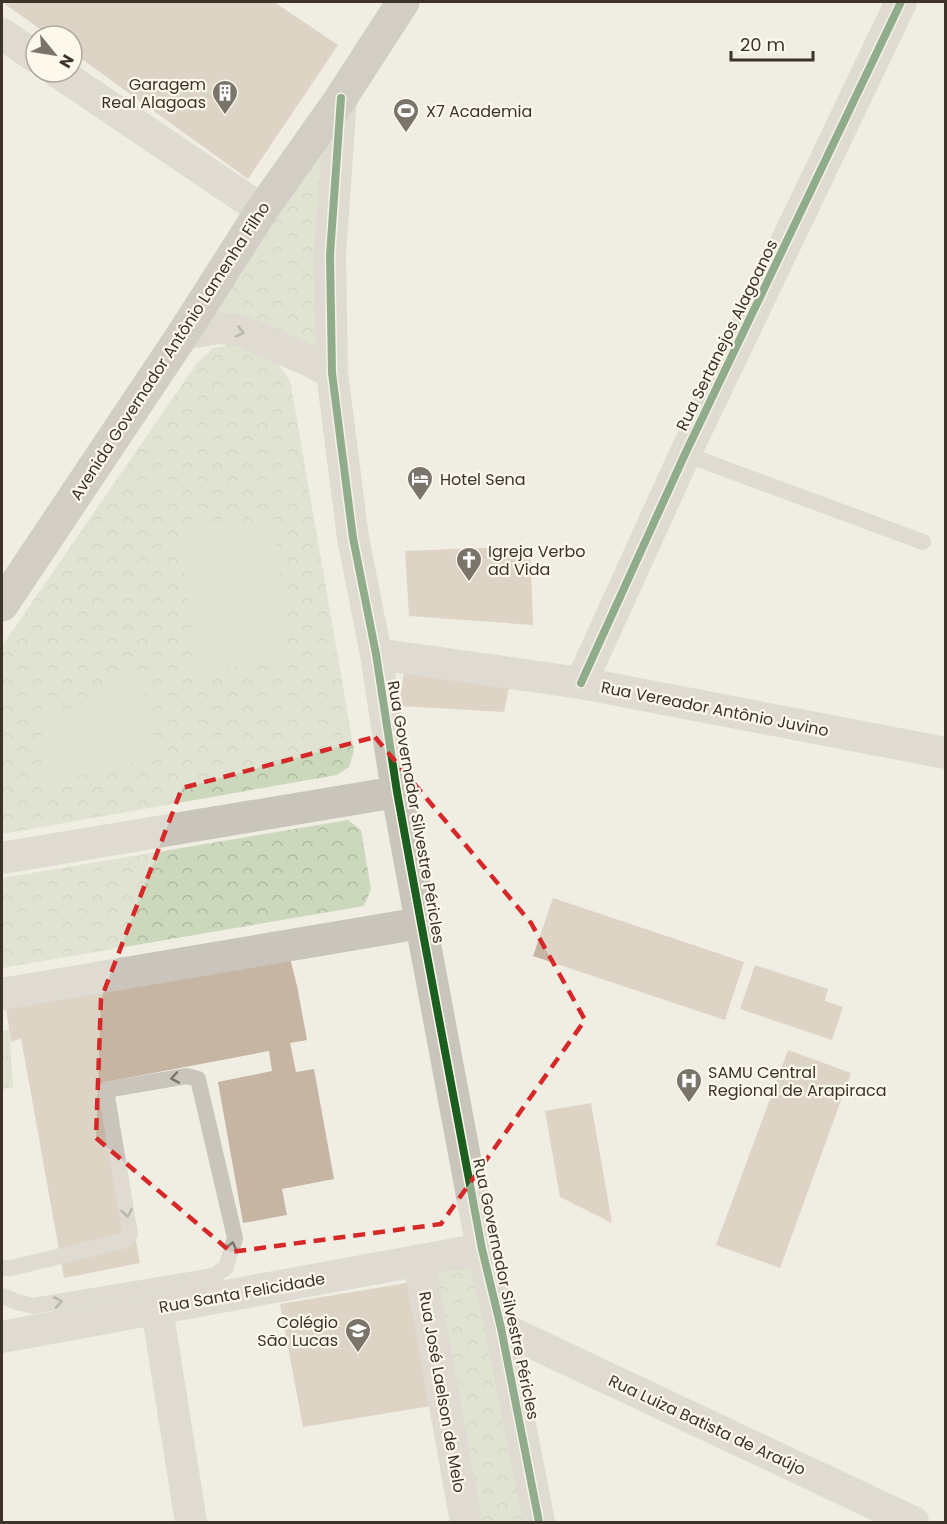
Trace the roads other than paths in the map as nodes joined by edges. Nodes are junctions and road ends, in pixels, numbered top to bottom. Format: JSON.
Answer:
{"nodes":[{"id":1,"x":403,"y":2,"type":"edge"},
{"id":2,"x":902,"y":2,"type":"edge"},
{"id":3,"x":2,"y":33,"type":"edge"},
{"id":4,"x":24,"y":49,"type":"edge"},
{"id":5,"x":76,"y":84,"type":"edge"},
{"id":6,"x":341,"y":98,"type":"junction"},
{"id":7,"x":262,"y":210,"type":"junction"},
{"id":8,"x":183,"y":334,"type":"junction"},
{"id":9,"x":332,"y":373,"type":"junction"},
{"id":10,"x":685,"y":454,"type":"junction"},
{"id":11,"x":923,"y":542,"type":"dead end"},
{"id":12,"x":2,"y":605,"type":"edge"},
{"id":13,"x":376,"y":654,"type":"junction"},
{"id":14,"x":581,"y":683,"type":"junction"},
{"id":15,"x":945,"y":753,"type":"edge"},
{"id":16,"x":397,"y":792,"type":"junction"},
{"id":17,"x":2,"y":858,"type":"edge"},
{"id":18,"x":420,"y":923,"type":"junction"},
{"id":19,"x":2,"y":994,"type":"edge"},
{"id":20,"x":482,"y":1249,"type":"junction"},
{"id":21,"x":419,"y":1261,"type":"junction"},
{"id":22,"x":2,"y":1268,"type":"edge"},
{"id":23,"x":2,"y":1296,"type":"edge"},
{"id":24,"x":157,"y":1309,"type":"junction"},
{"id":25,"x":501,"y":1328,"type":"junction"},
{"id":26,"x":2,"y":1337,"type":"edge"},
{"id":27,"x":191,"y":1522,"type":"edge"},
{"id":28,"x":466,"y":1522,"type":"edge"},
{"id":29,"x":539,"y":1522,"type":"edge"},
{"id":30,"x":913,"y":1522,"type":"edge"}],
"edges":[{"from":1,"to":6,"type":"main road","name":"Avenida Governador Antônio Lamenha Filho"},
{"from":2,"to":10,"type":"street","name":"Rua Sertanejos Alagoanos"},
{"from":3,"to":4,"type":"street"},
{"from":5,"to":7,"type":"street"},
{"from":6,"to":7,"type":"main road","name":"Avenida Governador Antônio Lamenha Filho"},
{"from":6,"to":9,"type":"street","name":"Rua Governador Silvestre Péricles"},
{"from":7,"to":8,"type":"main road","name":"Avenida Governador Antônio Lamenha Filho"},
{"from":8,"to":9,"type":"street","one_way":true},
{"from":8,"to":12,"type":"main road","name":"Avenida Governador Antônio Lamenha Filho"},
{"from":9,"to":13,"type":"street","name":"Rua Governador Silvestre Péricles"},
{"from":10,"to":11,"type":"lane"},
{"from":10,"to":14,"type":"street","name":"Rua Sertanejos Alagoanos"},
{"from":13,"to":14,"type":"street","name":"Rua Vereador Antônio Juvino"},
{"from":13,"to":16,"type":"street","name":"Rua Governador Silvestre Péricles"},
{"from":14,"to":15,"type":"street","name":"Rua Vereador Antônio Juvino"},
{"from":16,"to":17,"type":"street"},
{"from":16,"to":18,"type":"street","name":"Rua Governador Silvestre Péricles"},
{"from":18,"to":19,"type":"street"},
{"from":18,"to":20,"type":"street","name":"Rua Governador Silvestre Péricles"},
{"from":20,"to":21,"type":"street","name":"Rua Santa Felicidade"},
{"from":20,"to":25,"type":"street","name":"Rua Governador Silvestre Péricles"},
{"from":21,"to":24,"type":"street","name":"Rua Santa Felicidade"},
{"from":21,"to":28,"type":"street","name":"Rua José Laelson de Melo"},
{"from":23,"to":22,"type":"lane","one_way":true},
{"from":24,"to":26,"type":"street","name":"Rua Santa Felicidade"},
{"from":24,"to":27,"type":"street"},
{"from":25,"to":29,"type":"street","name":"Rua Governador Silvestre Péricles"},
{"from":25,"to":30,"type":"street","name":"Rua Luiza Batista de Araújo"}]}
